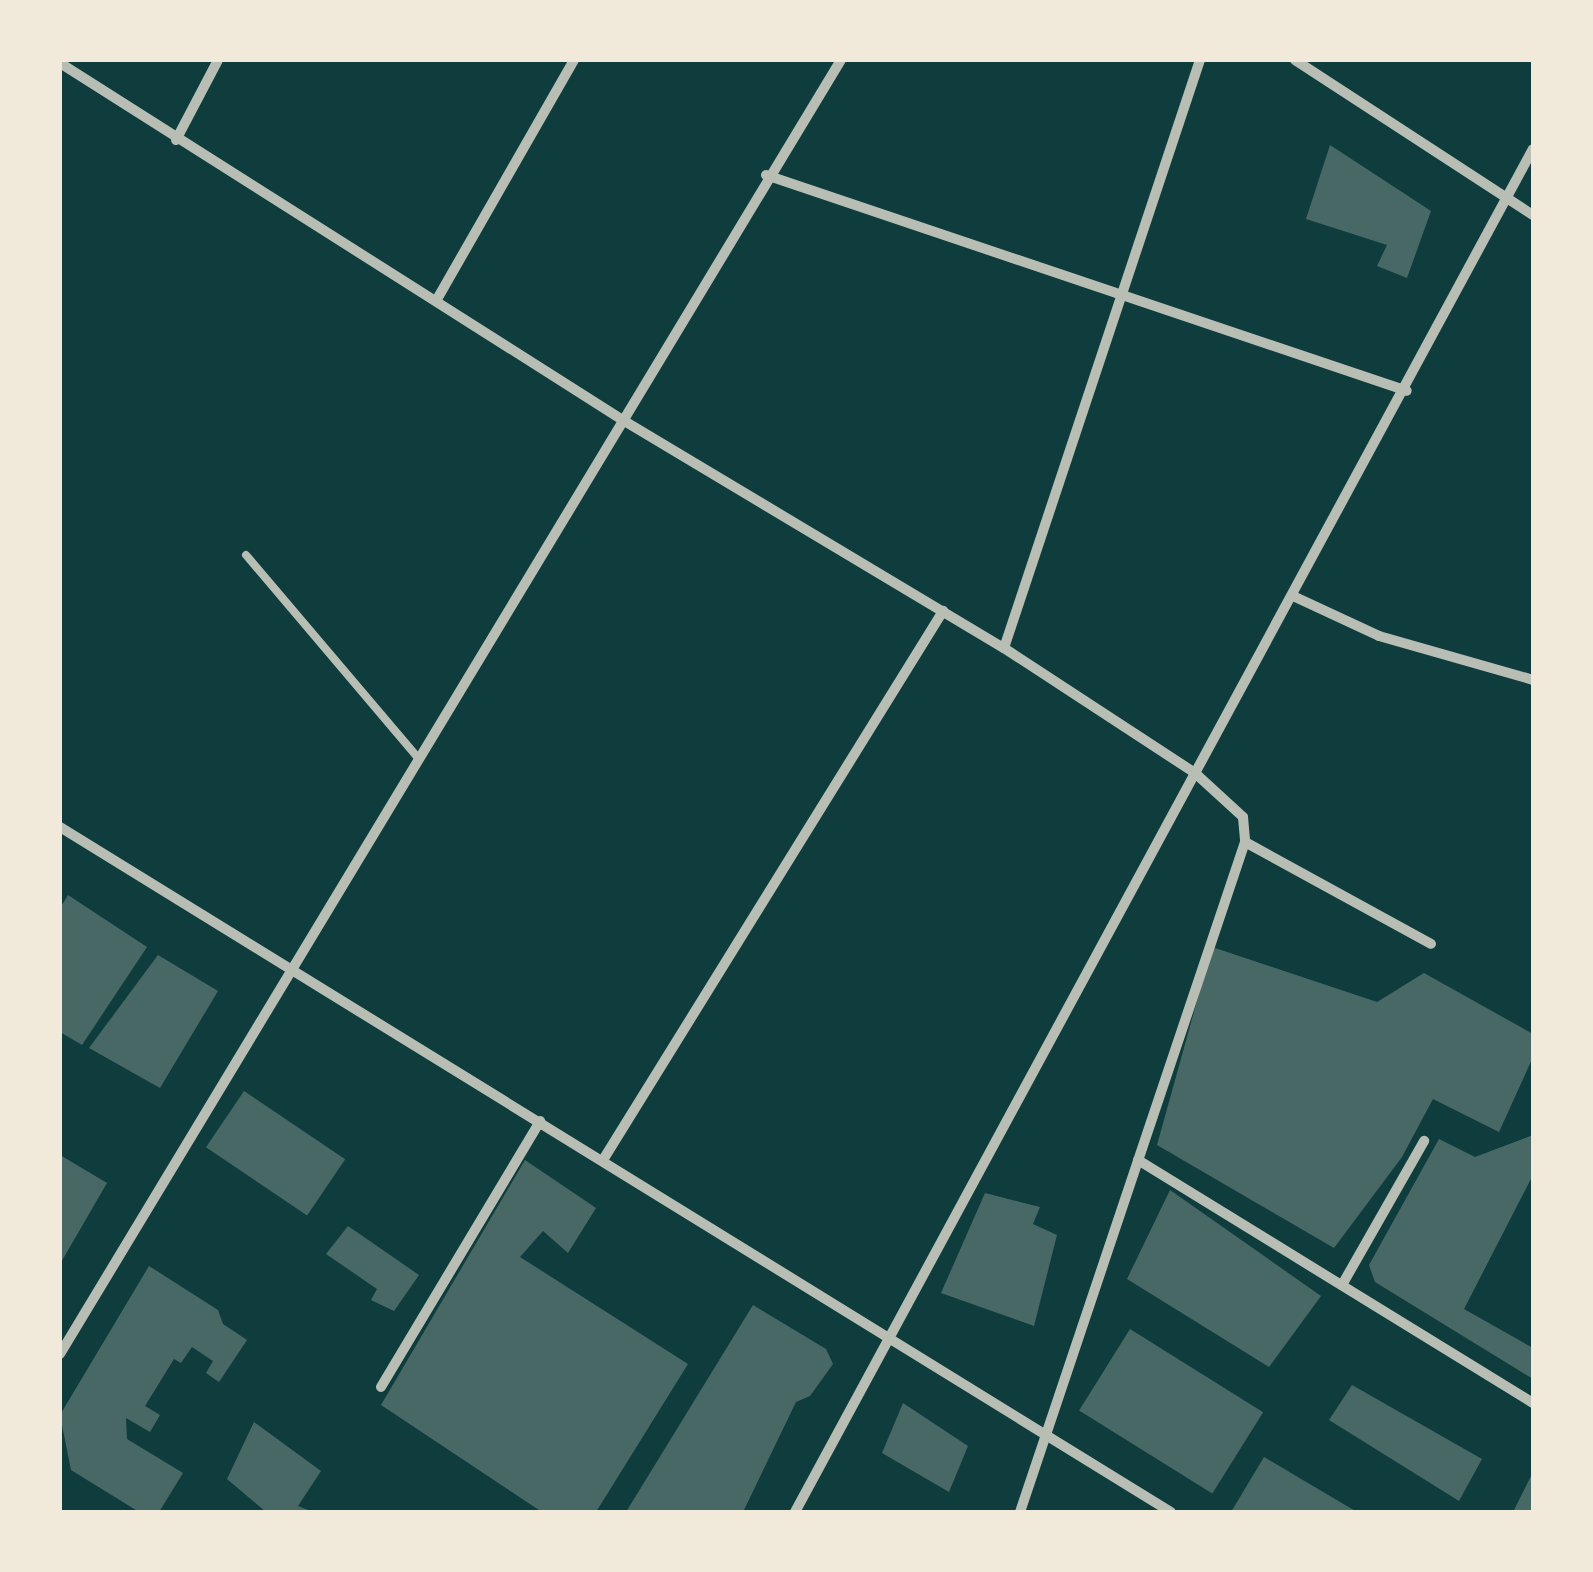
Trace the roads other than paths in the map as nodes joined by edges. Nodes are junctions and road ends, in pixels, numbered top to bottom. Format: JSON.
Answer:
{"nodes":[{"id":1,"x":218,"y":60,"type":"edge"},
{"id":2,"x":574,"y":60,"type":"edge"},
{"id":3,"x":841,"y":60,"type":"edge"},
{"id":4,"x":1200,"y":60,"type":"edge"},
{"id":5,"x":1295,"y":60,"type":"edge"},
{"id":6,"x":60,"y":63,"type":"edge"},
{"id":7,"x":176,"y":140,"type":"junction"},
{"id":8,"x":1533,"y":149,"type":"edge"},
{"id":9,"x":766,"y":175,"type":"junction"},
{"id":10,"x":1508,"y":199,"type":"junction"},
{"id":11,"x":1533,"y":216,"type":"edge"},
{"id":12,"x":1118,"y":296,"type":"junction"},
{"id":13,"x":436,"y":301,"type":"junction"},
{"id":14,"x":1407,"y":391,"type":"junction"},
{"id":15,"x":626,"y":422,"type":"junction"},
{"id":16,"x":246,"y":555,"type":"dead end"},
{"id":17,"x":1293,"y":596,"type":"junction"},
{"id":18,"x":943,"y":611,"type":"junction"},
{"id":19,"x":1004,"y":648,"type":"junction"},
{"id":20,"x":1533,"y":680,"type":"edge"},
{"id":21,"x":418,"y":758,"type":"junction"},
{"id":22,"x":1195,"y":773,"type":"junction"},
{"id":23,"x":60,"y":827,"type":"edge"},
{"id":24,"x":1245,"y":842,"type":"junction"},
{"id":25,"x":1431,"y":944,"type":"dead end"},
{"id":26,"x":294,"y":969,"type":"junction"},
{"id":27,"x":540,"y":1121,"type":"junction"},
{"id":28,"x":1424,"y":1141,"type":"dead end"},
{"id":29,"x":603,"y":1160,"type":"junction"},
{"id":30,"x":1138,"y":1160,"type":"junction"},
{"id":31,"x":1342,"y":1286,"type":"junction"},
{"id":32,"x":886,"y":1338,"type":"junction"},
{"id":33,"x":60,"y":1354,"type":"edge"},
{"id":34,"x":381,"y":1386,"type":"dead end"},
{"id":35,"x":1533,"y":1403,"type":"edge"},
{"id":36,"x":1046,"y":1436,"type":"junction"},
{"id":37,"x":795,"y":1512,"type":"edge"},
{"id":38,"x":1020,"y":1512,"type":"edge"},
{"id":39,"x":1171,"y":1512,"type":"edge"}],
"edges":[{"from":1,"to":7,"type":"street"},
{"from":2,"to":13,"type":"street"},
{"from":3,"to":9,"type":"street"},
{"from":4,"to":12,"type":"street"},
{"from":5,"to":10,"type":"street"},
{"from":6,"to":7,"type":"street"},
{"from":7,"to":13,"type":"street"},
{"from":8,"to":10,"type":"street"},
{"from":9,"to":12,"type":"street"},
{"from":9,"to":15,"type":"street"},
{"from":10,"to":11,"type":"street"},
{"from":10,"to":14,"type":"street"},
{"from":12,"to":14,"type":"street"},
{"from":12,"to":19,"type":"street"},
{"from":13,"to":15,"type":"street"},
{"from":14,"to":17,"type":"street"},
{"from":15,"to":18,"type":"street"},
{"from":15,"to":21,"type":"street"},
{"from":16,"to":21,"type":"lane"},
{"from":17,"to":20,"type":"street"},
{"from":17,"to":22,"type":"street"},
{"from":18,"to":19,"type":"street"},
{"from":18,"to":29,"type":"street"},
{"from":19,"to":22,"type":"street"},
{"from":21,"to":26,"type":"street"},
{"from":22,"to":24,"type":"street"},
{"from":22,"to":32,"type":"street"},
{"from":23,"to":26,"type":"street"},
{"from":24,"to":25,"type":"street"},
{"from":24,"to":30,"type":"street"},
{"from":26,"to":27,"type":"street"},
{"from":26,"to":33,"type":"street"},
{"from":27,"to":29,"type":"street"},
{"from":27,"to":34,"type":"street"},
{"from":28,"to":31,"type":"street"},
{"from":29,"to":32,"type":"street"},
{"from":30,"to":31,"type":"street"},
{"from":30,"to":36,"type":"street"},
{"from":31,"to":35,"type":"street"},
{"from":32,"to":36,"type":"street"},
{"from":32,"to":37,"type":"street"},
{"from":36,"to":38,"type":"street"},
{"from":36,"to":39,"type":"street"}]}
